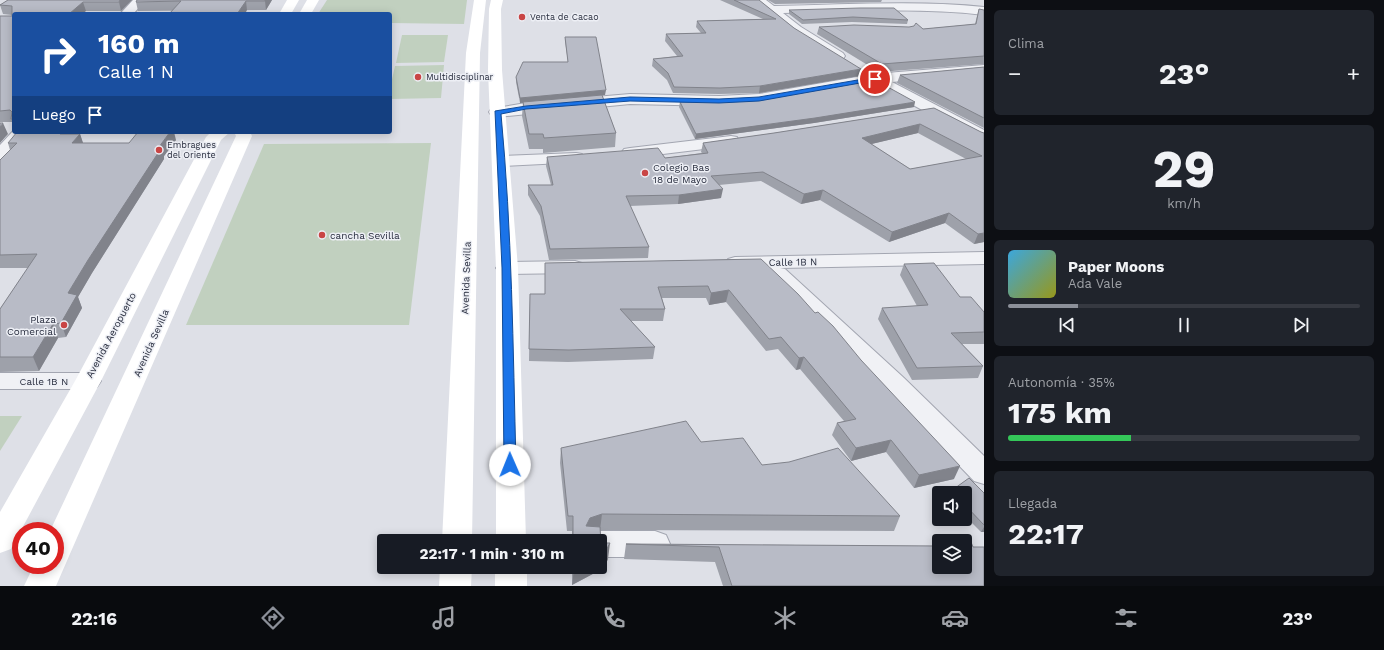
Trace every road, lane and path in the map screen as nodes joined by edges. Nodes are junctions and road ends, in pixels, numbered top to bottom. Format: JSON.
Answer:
{"nodes":[{"id":1,"x":140,"y":0,"type":"edge"},
{"id":2,"x":293,"y":0,"type":"edge"},
{"id":3,"x":313,"y":0,"type":"edge"},
{"id":4,"x":497,"y":0,"type":"edge"},
{"id":5,"x":759,"y":0,"type":"edge"},
{"id":6,"x":478,"y":7,"type":"edge"},
{"id":7,"x":771,"y":10,"type":"junction"},
{"id":8,"x":984,"y":11,"type":"edge"},
{"id":9,"x":128,"y":12,"type":"edge"},
{"id":10,"x":286,"y":12,"type":"edge"},
{"id":11,"x":306,"y":12,"type":"edge"},
{"id":12,"x":821,"y":29,"type":"edge"},
{"id":13,"x":797,"y":30,"type":"junction"},
{"id":14,"x":473,"y":53,"type":"junction"},
{"id":15,"x":984,"y":69,"type":"edge"},
{"id":16,"x":495,"y":70,"type":"junction"},
{"id":17,"x":875,"y":79,"type":"junction"},
{"id":18,"x":472,"y":96,"type":"junction"},
{"id":19,"x":933,"y":110,"type":"junction"},
{"id":20,"x":497,"y":112,"type":"junction"},
{"id":21,"x":910,"y":114,"type":"edge"},
{"id":22,"x":12,"y":133,"type":"edge"},
{"id":23,"x":219,"y":134,"type":"edge"},
{"id":24,"x":243,"y":134,"type":"edge"},
{"id":25,"x":984,"y":137,"type":"edge"},
{"id":26,"x":746,"y":139,"type":"edge"},
{"id":27,"x":0,"y":155,"type":"edge"},
{"id":28,"x":614,"y":155,"type":"edge"},
{"id":29,"x":590,"y":157,"type":"edge"},
{"id":30,"x":502,"y":161,"type":"junction"},
{"id":31,"x":984,"y":258,"type":"edge"},
{"id":32,"x":764,"y":262,"type":"junction"},
{"id":33,"x":718,"y":263,"type":"edge"},
{"id":34,"x":593,"y":266,"type":"edge"},
{"id":35,"x":507,"y":268,"type":"junction"},
{"id":36,"x":0,"y":381,"type":"edge"},
{"id":37,"x":88,"y":381,"type":"junction"},
{"id":38,"x":984,"y":473,"type":"edge"},
{"id":39,"x":64,"y":534,"type":"edge"},
{"id":40,"x":457,"y":534,"type":"edge"},
{"id":41,"x":511,"y":534,"type":"edge"},
{"id":42,"x":0,"y":540,"type":"edge"},
{"id":43,"x":607,"y":544,"type":"edge"},
{"id":44,"x":679,"y":544,"type":"edge"},
{"id":45,"x":46,"y":574,"type":"edge"},
{"id":46,"x":456,"y":574,"type":"edge"},
{"id":47,"x":511,"y":574,"type":"edge"},
{"id":48,"x":40,"y":586,"type":"edge"},
{"id":49,"x":455,"y":586,"type":"edge"},
{"id":50,"x":511,"y":586,"type":"edge"}],
"edges":[{"from":1,"to":9,"type":"street"},
{"from":2,"to":10,"type":"main road"},
{"from":3,"to":11,"type":"main road"},
{"from":4,"to":16,"type":"main road"},
{"from":5,"to":7,"type":"street"},
{"from":6,"to":14,"type":"main road","name":"Avenida Sevilla"},
{"from":7,"to":8,"type":"street"},
{"from":7,"to":13,"type":"street"},
{"from":12,"to":13,"type":"street"},
{"from":13,"to":17,"type":"street"},
{"from":14,"to":16,"type":"main road"},
{"from":14,"to":18,"type":"main road","name":"Avenida Sevilla"},
{"from":15,"to":17,"type":"street"},
{"from":16,"to":18,"type":"main road"},
{"from":16,"to":20,"type":"main road"},
{"from":17,"to":19,"type":"street"},
{"from":17,"to":20,"type":"street"},
{"from":18,"to":40,"type":"main road","name":"Avenida Sevilla"},
{"from":19,"to":21,"type":"street"},
{"from":19,"to":25,"type":"street"},
{"from":20,"to":30,"type":"main road"},
{"from":22,"to":27,"type":"street"},
{"from":23,"to":37,"type":"main road","name":"Avenida Aeropuerto"},
{"from":24,"to":39,"type":"main road","name":"Avenida Sevilla"},
{"from":26,"to":28,"type":"street"},
{"from":29,"to":30,"type":"street"},
{"from":30,"to":35,"type":"main road"},
{"from":31,"to":32,"type":"street","name":"Calle 1B N"},
{"from":32,"to":33,"type":"street","name":"Calle 1B N"},
{"from":32,"to":38,"type":"street"},
{"from":34,"to":35,"type":"street"},
{"from":35,"to":41,"type":"main road"},
{"from":36,"to":37,"type":"street","name":"Calle 1B N"},
{"from":37,"to":42,"type":"main road","name":"Avenida Aeropuerto"},
{"from":43,"to":44,"type":"street"},
{"from":45,"to":48,"type":"main road"},
{"from":46,"to":49,"type":"main road"},
{"from":47,"to":50,"type":"main road"}]}
